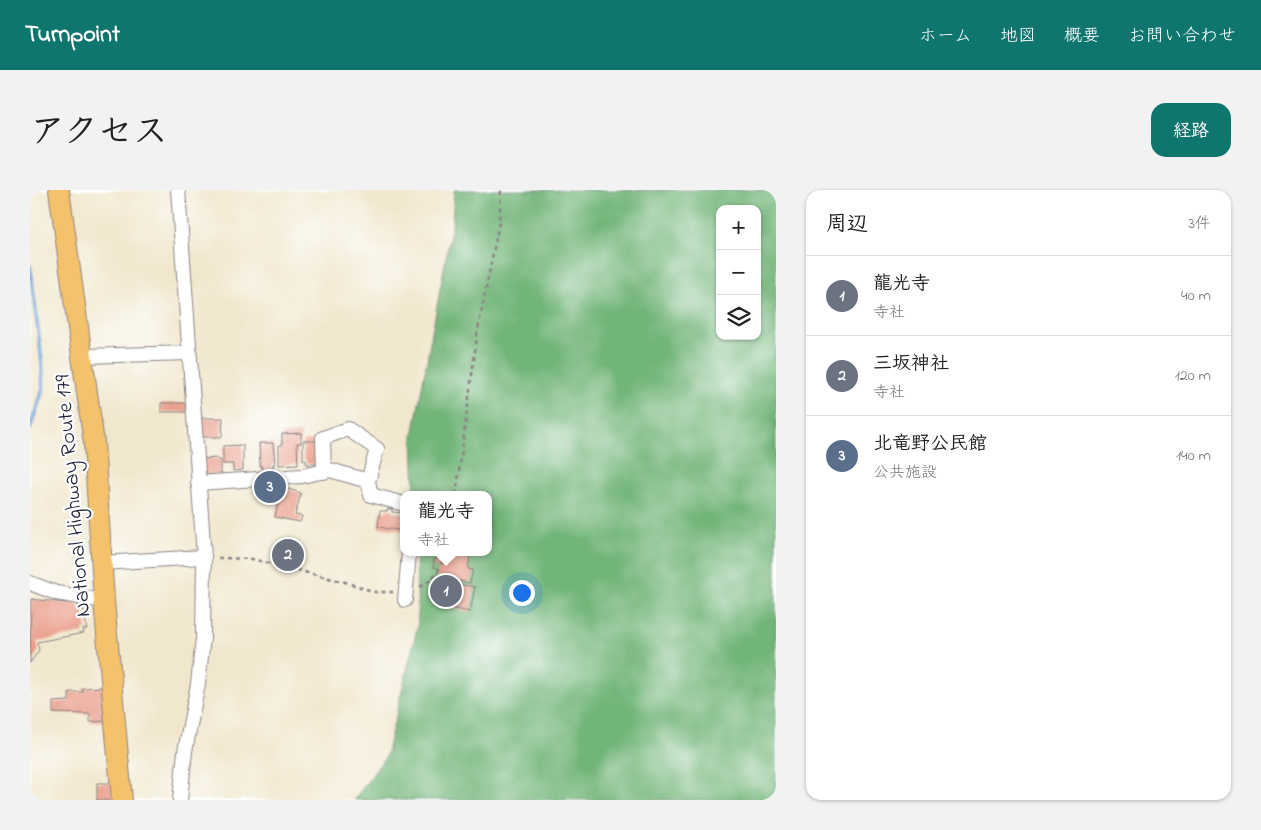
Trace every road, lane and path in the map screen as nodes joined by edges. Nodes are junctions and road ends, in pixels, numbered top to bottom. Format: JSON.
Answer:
{"nodes":[{"id":1,"x":59,"y":190,"type":"edge"},
{"id":2,"x":178,"y":190,"type":"edge"},
{"id":3,"x":502,"y":190,"type":"edge"},
{"id":4,"x":189,"y":353,"type":"junction"},
{"id":5,"x":83,"y":356,"type":"junction"},
{"id":6,"x":324,"y":472,"type":"junction"},
{"id":7,"x":368,"y":481,"type":"junction"},
{"id":8,"x":198,"y":483,"type":"junction"},
{"id":9,"x":457,"y":491,"type":"edge"},
{"id":10,"x":400,"y":503,"type":"edge"},
{"id":11,"x":408,"y":556,"type":"edge"},
{"id":12,"x":444,"y":556,"type":"edge"},
{"id":13,"x":204,"y":557,"type":"junction"},
{"id":14,"x":102,"y":563,"type":"junction"},
{"id":15,"x":30,"y":583,"type":"edge"},
{"id":16,"x":418,"y":588,"type":"dead end"},
{"id":17,"x":403,"y":596,"type":"joint"},
{"id":18,"x":104,"y":602,"type":"junction"},
{"id":19,"x":122,"y":800,"type":"edge"},
{"id":20,"x":180,"y":800,"type":"edge"}],
"edges":[{"from":1,"to":5,"type":"highway","name":"National Highway Route 179"},
{"from":2,"to":4,"type":"street"},
{"from":3,"to":9,"type":"path"},
{"from":4,"to":5,"type":"street"},
{"from":4,"to":8,"type":"street"},
{"from":5,"to":14,"type":"highway","name":"National Highway Route 179"},
{"from":6,"to":7,"type":"street"},
{"from":6,"to":7,"type":"street"},
{"from":6,"to":8,"type":"street"},
{"from":7,"to":10,"type":"street"},
{"from":8,"to":13,"type":"street"},
{"from":11,"to":17,"type":"street"},
{"from":12,"to":16,"type":"path"},
{"from":13,"to":14,"type":"street"},
{"from":13,"to":17,"type":"path"},
{"from":13,"to":20,"type":"street"},
{"from":14,"to":18,"type":"highway","name":"National Highway Route 179"},
{"from":15,"to":18,"type":"street"},
{"from":18,"to":19,"type":"highway","name":"National Highway Route 179"}]}
